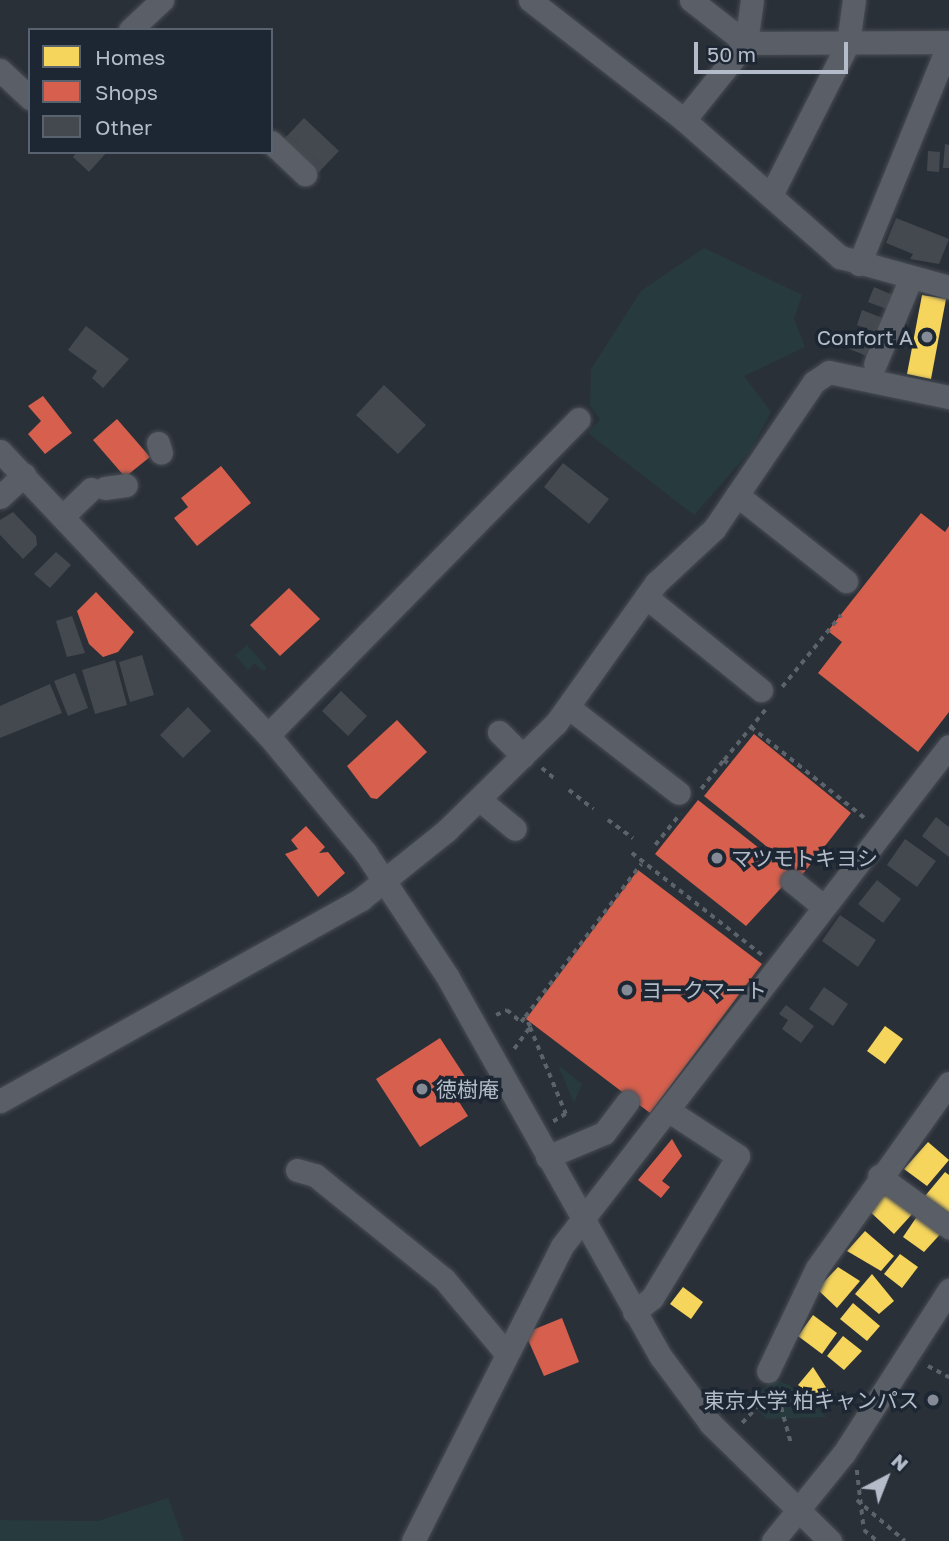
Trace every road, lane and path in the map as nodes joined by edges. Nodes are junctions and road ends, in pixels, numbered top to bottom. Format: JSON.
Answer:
{"nodes":[{"id":1,"x":162,"y":0,"type":"edge"},
{"id":2,"x":530,"y":0,"type":"edge"},
{"id":3,"x":691,"y":0,"type":"edge"},
{"id":4,"x":752,"y":0,"type":"edge"},
{"id":5,"x":854,"y":0,"type":"edge"},
{"id":6,"x":142,"y":26,"type":"edge"},
{"id":7,"x":747,"y":43,"type":"junction"},
{"id":8,"x":848,"y":43,"type":"junction"},
{"id":9,"x":949,"y":43,"type":"edge"},
{"id":10,"x":0,"y":70,"type":"edge"},
{"id":11,"x":28,"y":96,"type":"edge"},
{"id":12,"x":684,"y":120,"type":"junction"},
{"id":13,"x":273,"y":144,"type":"edge"},
{"id":14,"x":305,"y":174,"type":"dead end"},
{"id":15,"x":771,"y":195,"type":"junction"},
{"id":16,"x":859,"y":264,"type":"junction"},
{"id":17,"x":910,"y":280,"type":"junction"},
{"id":18,"x":949,"y":287,"type":"edge"},
{"id":19,"x":876,"y":364,"type":"dead end"},
{"id":20,"x":949,"y":397,"type":"edge"},
{"id":21,"x":579,"y":419,"type":"dead end"},
{"id":22,"x":0,"y":452,"type":"edge"},
{"id":23,"x":24,"y":475,"type":"junction"},
{"id":24,"x":108,"y":488,"type":"dead end"},
{"id":25,"x":737,"y":495,"type":"junction"},
{"id":26,"x":0,"y":497,"type":"edge"},
{"id":27,"x":63,"y":516,"type":"junction"},
{"id":28,"x":846,"y":581,"type":"dead end"},
{"id":29,"x":646,"y":597,"type":"junction"},
{"id":30,"x":761,"y":690,"type":"dead end"},
{"id":31,"x":568,"y":707,"type":"junction"},
{"id":32,"x":751,"y":727,"type":"dead end"},
{"id":33,"x":499,"y":732,"type":"dead end"},
{"id":34,"x":268,"y":735,"type":"junction"},
{"id":35,"x":949,"y":746,"type":"edge"},
{"id":36,"x":530,"y":760,"type":"junction"},
{"id":37,"x":554,"y":778,"type":"dead end"},
{"id":38,"x":569,"y":790,"type":"dead end"},
{"id":39,"x":679,"y":793,"type":"dead end"},
{"id":40,"x":480,"y":800,"type":"junction"},
{"id":41,"x":593,"y":809,"type":"dead end"},
{"id":42,"x":608,"y":820,"type":"dead end"},
{"id":43,"x":515,"y":829,"type":"dead end"},
{"id":44,"x":883,"y":832,"type":"junction"},
{"id":45,"x":633,"y":838,"type":"dead end"},
{"id":46,"x":632,"y":853,"type":"dead end"},
{"id":47,"x":641,"y":864,"type":"dead end"},
{"id":48,"x":387,"y":881,"type":"junction"},
{"id":49,"x":788,"y":887,"type":"dead end"},
{"id":50,"x":820,"y":912,"type":"junction"},
{"id":51,"x":777,"y":968,"type":"junction"},
{"id":52,"x":496,"y":1015,"type":"dead end"},
{"id":53,"x":525,"y":1017,"type":"junction"},
{"id":54,"x":530,"y":1027,"type":"junction"},
{"id":55,"x":514,"y":1049,"type":"dead end"},
{"id":56,"x":949,"y":1083,"type":"edge"},
{"id":57,"x":0,"y":1101,"type":"edge"},
{"id":58,"x":626,"y":1102,"type":"dead end"},
{"id":59,"x":669,"y":1111,"type":"junction"},
{"id":60,"x":553,"y":1122,"type":"dead end"},
{"id":61,"x":547,"y":1157,"type":"junction"},
{"id":62,"x":297,"y":1170,"type":"dead end"},
{"id":63,"x":879,"y":1176,"type":"junction"},
{"id":64,"x":580,"y":1221,"type":"junction"},
{"id":65,"x":949,"y":1227,"type":"edge"},
{"id":66,"x":949,"y":1290,"type":"edge"},
{"id":67,"x":634,"y":1312,"type":"junction"},
{"id":68,"x":505,"y":1352,"type":"junction"},
{"id":69,"x":921,"y":1376,"type":"dead end"},
{"id":70,"x":949,"y":1377,"type":"edge"},
{"id":71,"x":772,"y":1379,"type":"junction"},
{"id":72,"x":742,"y":1423,"type":"dead end"},
{"id":73,"x":791,"y":1443,"type":"dead end"},
{"id":74,"x":857,"y":1467,"type":"dead end"},
{"id":75,"x":856,"y":1499,"type":"junction"},
{"id":76,"x":799,"y":1513,"type":"junction"},
{"id":77,"x":413,"y":1541,"type":"edge"},
{"id":78,"x":773,"y":1541,"type":"edge"},
{"id":79,"x":830,"y":1541,"type":"edge"},
{"id":80,"x":877,"y":1541,"type":"edge"},
{"id":81,"x":905,"y":1541,"type":"edge"}],
"edges":[{"from":1,"to":6,"type":"street"},
{"from":2,"to":12,"type":"street"},
{"from":3,"to":7,"type":"street"},
{"from":4,"to":7,"type":"street"},
{"from":5,"to":8,"type":"street"},
{"from":7,"to":8,"type":"street"},
{"from":7,"to":12,"type":"street"},
{"from":8,"to":9,"type":"street"},
{"from":8,"to":15,"type":"street"},
{"from":9,"to":16,"type":"street"},
{"from":10,"to":11,"type":"street"},
{"from":12,"to":15,"type":"street"},
{"from":13,"to":14,"type":"street"},
{"from":15,"to":16,"type":"street"},
{"from":16,"to":17,"type":"street"},
{"from":17,"to":18,"type":"street"},
{"from":17,"to":19,"type":"street"},
{"from":20,"to":25,"type":"street"},
{"from":21,"to":34,"type":"street"},
{"from":22,"to":23,"type":"street"},
{"from":23,"to":26,"type":"street"},
{"from":23,"to":27,"type":"street"},
{"from":24,"to":27,"type":"street"},
{"from":25,"to":28,"type":"street"},
{"from":25,"to":29,"type":"street"},
{"from":27,"to":34,"type":"street"},
{"from":29,"to":30,"type":"street"},
{"from":29,"to":31,"type":"street"},
{"from":31,"to":36,"type":"street"},
{"from":31,"to":39,"type":"street"},
{"from":32,"to":44,"type":"path"},
{"from":33,"to":36,"type":"street"},
{"from":34,"to":48,"type":"street"},
{"from":35,"to":44,"type":"street"},
{"from":36,"to":37,"type":"path"},
{"from":36,"to":40,"type":"street"},
{"from":38,"to":41,"type":"path"},
{"from":40,"to":43,"type":"street"},
{"from":40,"to":48,"type":"street"},
{"from":42,"to":45,"type":"path"},
{"from":44,"to":50,"type":"street"},
{"from":46,"to":51,"type":"path"},
{"from":47,"to":53,"type":"path"},
{"from":48,"to":57,"type":"street"},
{"from":48,"to":61,"type":"street"},
{"from":49,"to":50,"type":"street"},
{"from":50,"to":51,"type":"street"},
{"from":51,"to":59,"type":"street"},
{"from":52,"to":53,"type":"path"},
{"from":53,"to":54,"type":"path"},
{"from":54,"to":55,"type":"path"},
{"from":54,"to":60,"type":"path"},
{"from":56,"to":63,"type":"street"},
{"from":58,"to":61,"type":"street"},
{"from":59,"to":64,"type":"street"},
{"from":59,"to":67,"type":"street"},
{"from":61,"to":64,"type":"street"},
{"from":62,"to":68,"type":"street"},
{"from":63,"to":65,"type":"street"},
{"from":63,"to":71,"type":"street"},
{"from":64,"to":67,"type":"street"},
{"from":64,"to":68,"type":"street"},
{"from":66,"to":76,"type":"street"},
{"from":67,"to":76,"type":"street"},
{"from":68,"to":77,"type":"street"},
{"from":69,"to":70,"type":"path"},
{"from":71,"to":72,"type":"path"},
{"from":71,"to":73,"type":"path"},
{"from":74,"to":75,"type":"path"},
{"from":75,"to":80,"type":"path"},
{"from":75,"to":81,"type":"path"},
{"from":76,"to":78,"type":"street"},
{"from":76,"to":79,"type":"street"}]}
